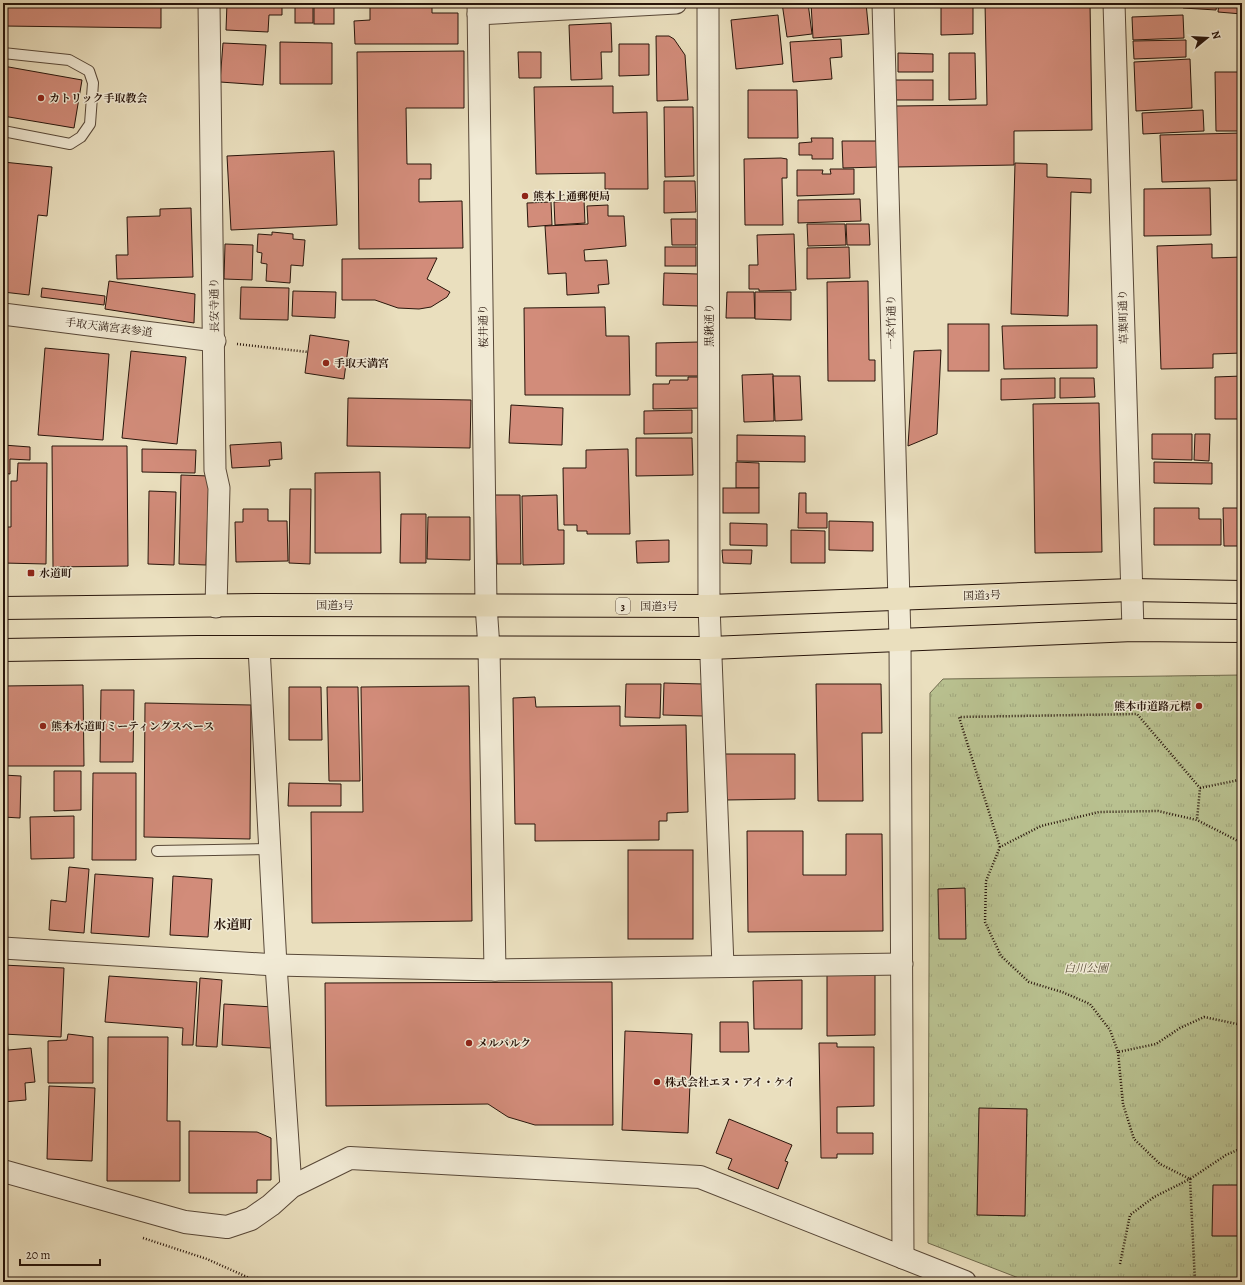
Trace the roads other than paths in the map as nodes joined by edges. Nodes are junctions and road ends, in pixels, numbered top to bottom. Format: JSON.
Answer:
{"nodes":[{"id":1,"x":209,"y":3,"type":"edge"},
{"id":2,"x":676,"y":3,"type":"edge"},
{"id":3,"x":708,"y":3,"type":"edge"},
{"id":4,"x":883,"y":3,"type":"edge"},
{"id":5,"x":1114,"y":3,"type":"edge"},
{"id":6,"x":478,"y":8,"type":"edge"},
{"id":7,"x":3,"y":53,"type":"edge"},
{"id":8,"x":3,"y":131,"type":"edge"},
{"id":9,"x":3,"y":314,"type":"edge"},
{"id":10,"x":215,"y":341,"type":"junction"},
{"id":11,"x":1131,"y":590,"type":"junction"},
{"id":12,"x":1242,"y":592,"type":"edge"},
{"id":13,"x":898,"y":598,"type":"junction"},
{"id":14,"x":486,"y":605,"type":"junction"},
{"id":15,"x":216,"y":606,"type":"junction"},
{"id":16,"x":709,"y":606,"type":"junction"},
{"id":17,"x":3,"y":608,"type":"edge"},
{"id":18,"x":1133,"y":630,"type":"junction"},
{"id":19,"x":1242,"y":631,"type":"edge"},
{"id":20,"x":900,"y":640,"type":"junction"},
{"id":21,"x":259,"y":647,"type":"junction"},
{"id":22,"x":489,"y":648,"type":"junction"},
{"id":23,"x":710,"y":648,"type":"junction"},
{"id":24,"x":3,"y":650,"type":"edge"},
{"id":25,"x":270,"y":849,"type":"junction"},
{"id":26,"x":157,"y":851,"type":"dead end"},
{"id":27,"x":3,"y":948,"type":"edge"},
{"id":28,"x":902,"y":964,"type":"junction"},
{"id":29,"x":276,"y":965,"type":"junction"},
{"id":30,"x":723,"y":966,"type":"junction"},
{"id":31,"x":495,"y":970,"type":"junction"},
{"id":32,"x":3,"y":1171,"type":"edge"},
{"id":33,"x":291,"y":1187,"type":"junction"},
{"id":34,"x":903,"y":1258,"type":"junction"},
{"id":35,"x":965,"y":1282,"type":"edge"}],
"edges":[{"from":1,"to":10,"type":"street","name":"長安寺通り"},
{"from":2,"to":6,"type":"street"},
{"from":3,"to":16,"type":"street","name":"黒鍬通り"},
{"from":4,"to":13,"type":"street","name":"一本竹通り"},
{"from":5,"to":11,"type":"street","name":"草葉町通り"},
{"from":6,"to":14,"type":"street","name":"桜井通り"},
{"from":7,"to":8,"type":"lane"},
{"from":9,"to":10,"type":"street","name":"手取天満宮表参道"},
{"from":10,"to":15,"type":"street","name":"長安寺通り"},
{"from":11,"to":12,"type":"highway","name":"国道3号","number":"3"},
{"from":11,"to":13,"type":"highway","name":"国道3号","number":"3"},
{"from":11,"to":18,"type":"street","name":"草葉町通り"},
{"from":13,"to":16,"type":"highway","name":"国道3号","number":"3"},
{"from":13,"to":20,"type":"street","name":"一本竹通り"},
{"from":14,"to":15,"type":"highway","name":"国道3号","number":"3"},
{"from":14,"to":16,"type":"highway","name":"国道3号","number":"3"},
{"from":14,"to":22,"type":"street","name":"桜井通り"},
{"from":15,"to":17,"type":"highway","name":"国道3号","number":"3"},
{"from":16,"to":23,"type":"street","name":"黒鍬通り"},
{"from":18,"to":19,"type":"highway"},
{"from":18,"to":20,"type":"highway"},
{"from":20,"to":23,"type":"highway"},
{"from":20,"to":28,"type":"street","name":"一本竹通り"},
{"from":21,"to":22,"type":"highway"},
{"from":21,"to":24,"type":"highway"},
{"from":21,"to":25,"type":"street"},
{"from":22,"to":23,"type":"highway"},
{"from":22,"to":31,"type":"street","name":"桜井通り"},
{"from":23,"to":30,"type":"street","name":"黒鍬通り"},
{"from":25,"to":26,"type":"lane"},
{"from":25,"to":29,"type":"street"},
{"from":27,"to":29,"type":"street"},
{"from":28,"to":30,"type":"street"},
{"from":28,"to":34,"type":"street","name":"一本竹通り"},
{"from":29,"to":31,"type":"street"},
{"from":29,"to":33,"type":"street"},
{"from":30,"to":31,"type":"street"},
{"from":32,"to":33,"type":"street"},
{"from":33,"to":34,"type":"street"},
{"from":34,"to":35,"type":"street"}]}
